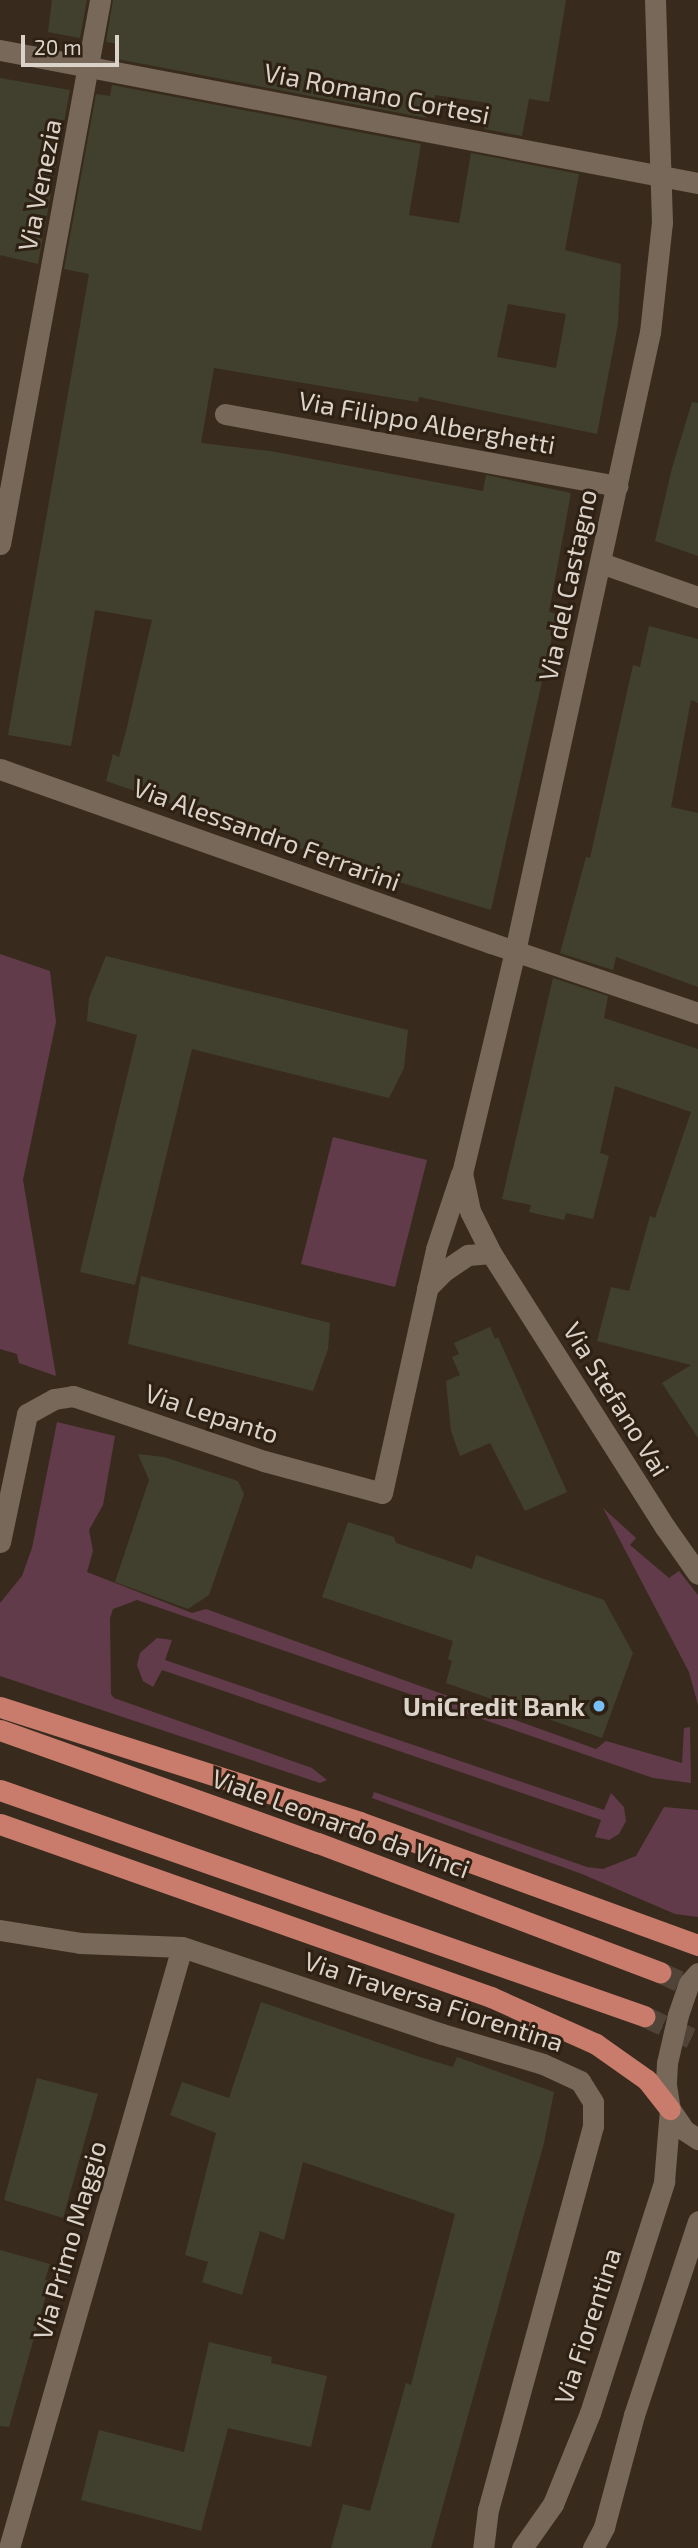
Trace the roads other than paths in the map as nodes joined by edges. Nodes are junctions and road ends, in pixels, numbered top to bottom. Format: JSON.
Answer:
{"nodes":[{"id":1,"x":100,"y":0,"type":"edge"},
{"id":2,"x":655,"y":0,"type":"edge"},
{"id":3,"x":0,"y":50,"type":"edge"},
{"id":4,"x":89,"y":66,"type":"junction"},
{"id":5,"x":661,"y":174,"type":"junction"},
{"id":6,"x":698,"y":183,"type":"edge"},
{"id":7,"x":225,"y":414,"type":"dead end"},
{"id":8,"x":617,"y":486,"type":"junction"},
{"id":9,"x":0,"y":544,"type":"edge"},
{"id":10,"x":601,"y":564,"type":"junction"},
{"id":11,"x":698,"y":597,"type":"edge"},
{"id":12,"x":0,"y":769,"type":"edge"},
{"id":13,"x":515,"y":951,"type":"junction"},
{"id":14,"x":698,"y":1013,"type":"edge"},
{"id":15,"x":461,"y":1174,"type":"junction"},
{"id":16,"x":491,"y":1253,"type":"junction"},
{"id":17,"x":427,"y":1287,"type":"junction"},
{"id":18,"x":383,"y":1493,"type":"joint"},
{"id":19,"x":0,"y":1542,"type":"edge"},
{"id":20,"x":698,"y":1574,"type":"edge"},
{"id":21,"x":0,"y":1707,"type":"edge"},
{"id":22,"x":0,"y":1730,"type":"edge"},
{"id":23,"x":0,"y":1790,"type":"edge"},
{"id":24,"x":0,"y":1824,"type":"edge"},
{"id":25,"x":0,"y":1930,"type":"edge"},
{"id":26,"x":698,"y":1945,"type":"edge"},
{"id":27,"x":182,"y":1947,"type":"junction"},
{"id":28,"x":660,"y":1972,"type":"tunnel mouth"},
{"id":29,"x":698,"y":1973,"type":"edge"},
{"id":30,"x":644,"y":2016,"type":"tunnel mouth"},
{"id":31,"x":670,"y":2109,"type":"junction"},
{"id":32,"x":698,"y":2139,"type":"edge"},
{"id":33,"x":698,"y":2221,"type":"edge"},
{"id":34,"x":9,"y":2548,"type":"edge"},
{"id":35,"x":483,"y":2548,"type":"edge"},
{"id":36,"x":522,"y":2548,"type":"edge"},
{"id":37,"x":593,"y":2548,"type":"edge"}],
"edges":[{"from":1,"to":4,"type":"street","name":"Via Venezia"},
{"from":2,"to":5,"type":"street","name":"Via del Castagno"},
{"from":3,"to":4,"type":"street","name":"Via Romano Cortesi"},
{"from":4,"to":5,"type":"street","name":"Via Romano Cortesi"},
{"from":4,"to":9,"type":"street","name":"Via Venezia"},
{"from":5,"to":6,"type":"street","name":"Via Romano Cortesi"},
{"from":5,"to":8,"type":"street","name":"Via del Castagno"},
{"from":7,"to":8,"type":"street","name":"Via Filippo Alberghetti"},
{"from":8,"to":10,"type":"street","name":"Via del Castagno"},
{"from":10,"to":11,"type":"street"},
{"from":10,"to":13,"type":"street","name":"Via del Castagno"},
{"from":12,"to":13,"type":"street","name":"Via Alessandro Ferrarini"},
{"from":13,"to":14,"type":"street","name":"Via Alessandro Ferrarini"},
{"from":13,"to":15,"type":"street","name":"Via del Castagno"},
{"from":15,"to":16,"type":"street","name":"Via del Castagno"},
{"from":15,"to":17,"type":"street","name":"Via del Castagno"},
{"from":16,"to":17,"type":"street"},
{"from":16,"to":20,"type":"street","name":"Via Stefano Vai"},
{"from":17,"to":18,"type":"street","name":"Via del Castagno"},
{"from":18,"to":19,"type":"street","name":"Via Lepanto"},
{"from":21,"to":26,"type":"highway"},
{"from":22,"to":28,"type":"highway","name":"Viale Leonardo da Vinci"},
{"from":23,"to":30,"type":"highway"},
{"from":24,"to":31,"type":"highway"},
{"from":25,"to":27,"type":"street","name":"Via Traversa Fiorentina"},
{"from":27,"to":34,"type":"street","name":"Via Primo Maggio"},
{"from":27,"to":35,"type":"street","name":"Via Traversa Fiorentina"},
{"from":29,"to":31,"type":"street","name":"Via Fiorentina"},
{"from":31,"to":32,"type":"street"},
{"from":31,"to":36,"type":"street","name":"Via Fiorentina"},
{"from":33,"to":37,"type":"street"}]}
